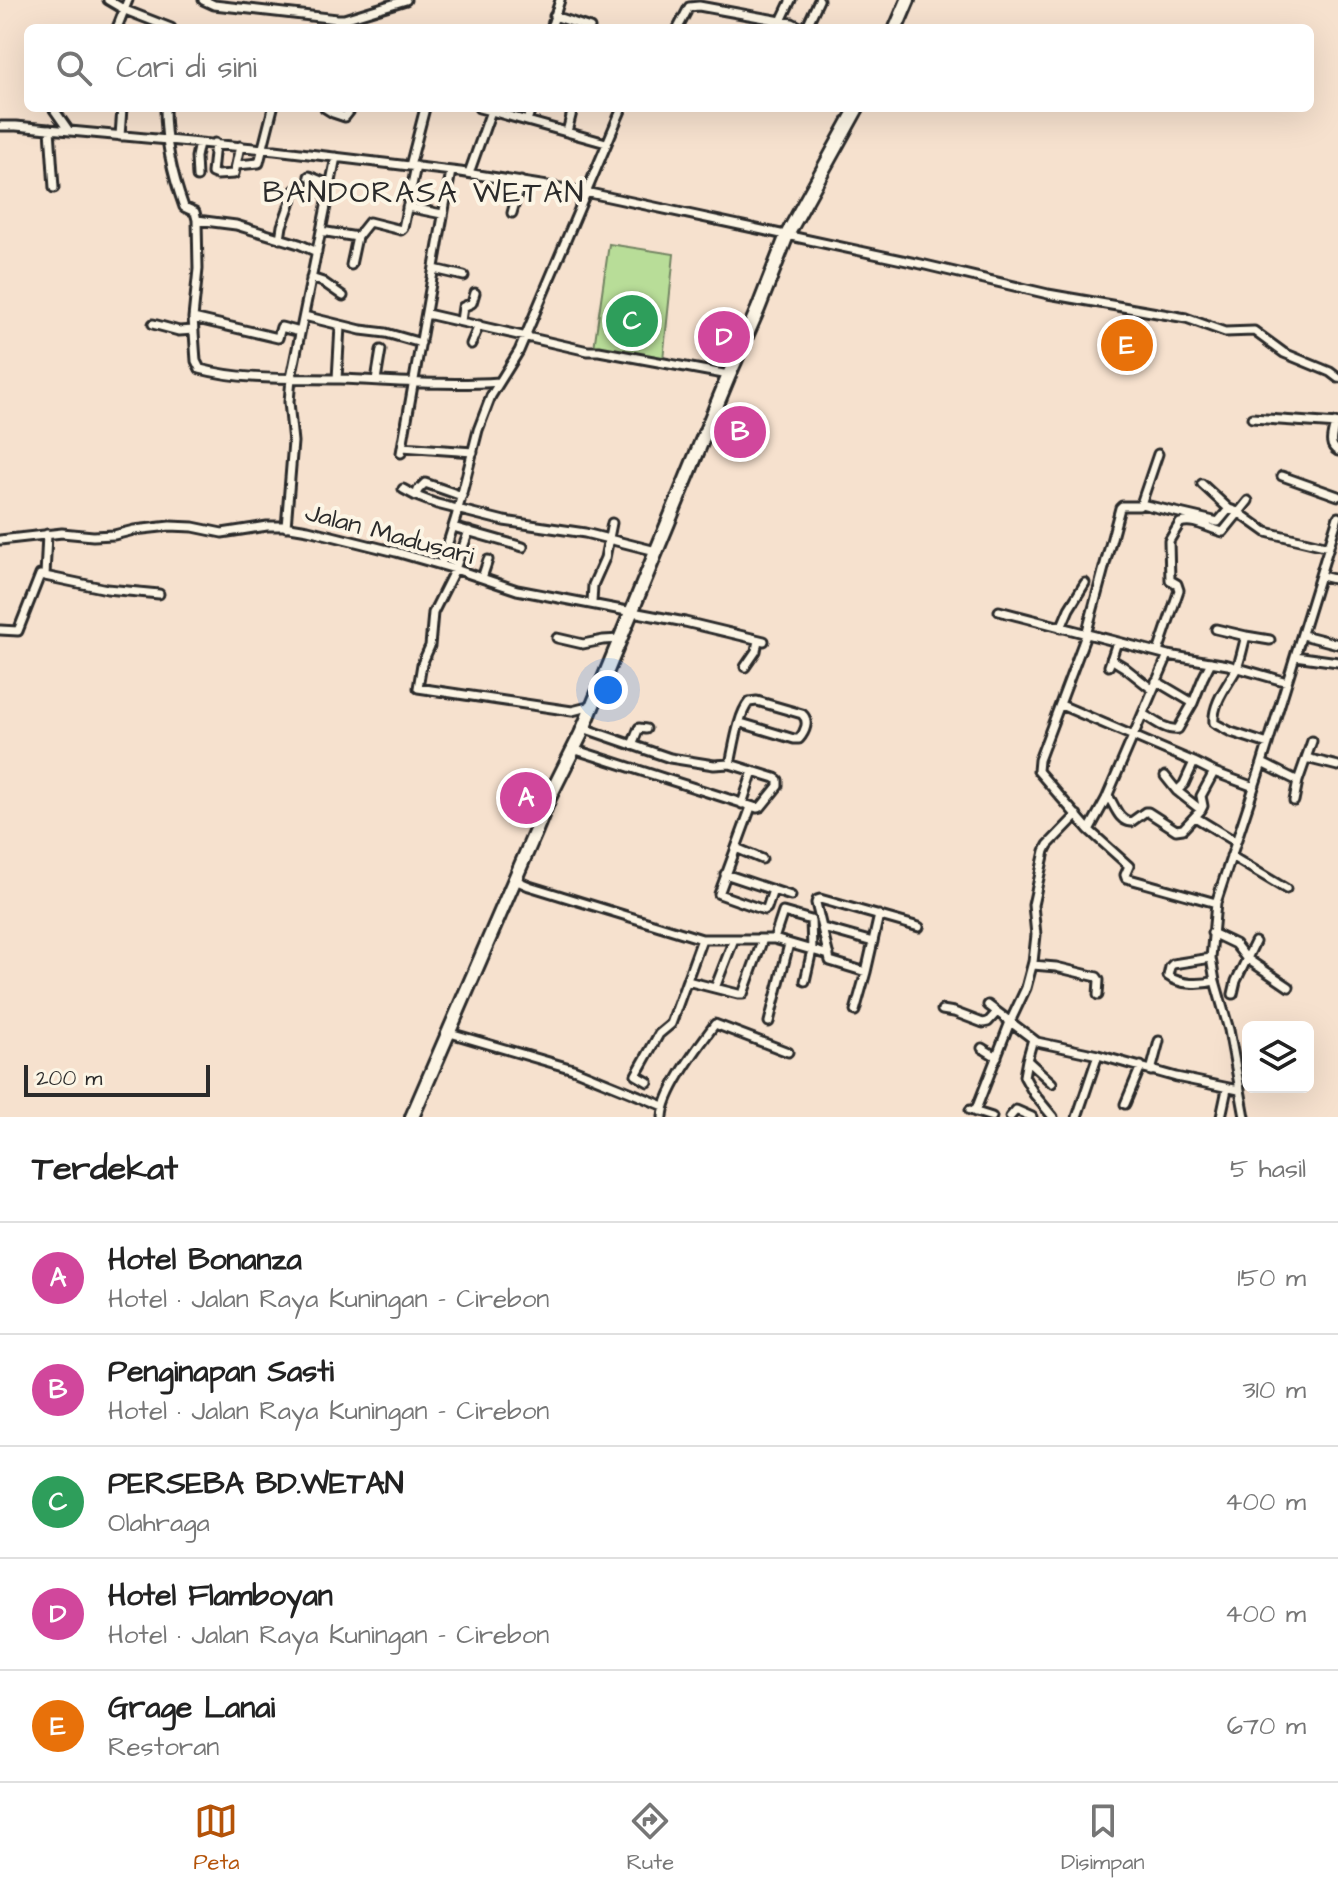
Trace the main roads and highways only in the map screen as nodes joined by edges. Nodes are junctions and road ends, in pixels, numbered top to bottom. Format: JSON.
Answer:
{"nodes":[{"id":1,"x":908,"y":0,"type":"edge"},
{"id":2,"x":898,"y":24,"type":"edge"},
{"id":3,"x":855,"y":112,"type":"edge"},
{"id":4,"x":412,"y":1117,"type":"edge"}],
"edges":[{"from":1,"to":2,"type":"highway"},
{"from":3,"to":4,"type":"highway"}]}
